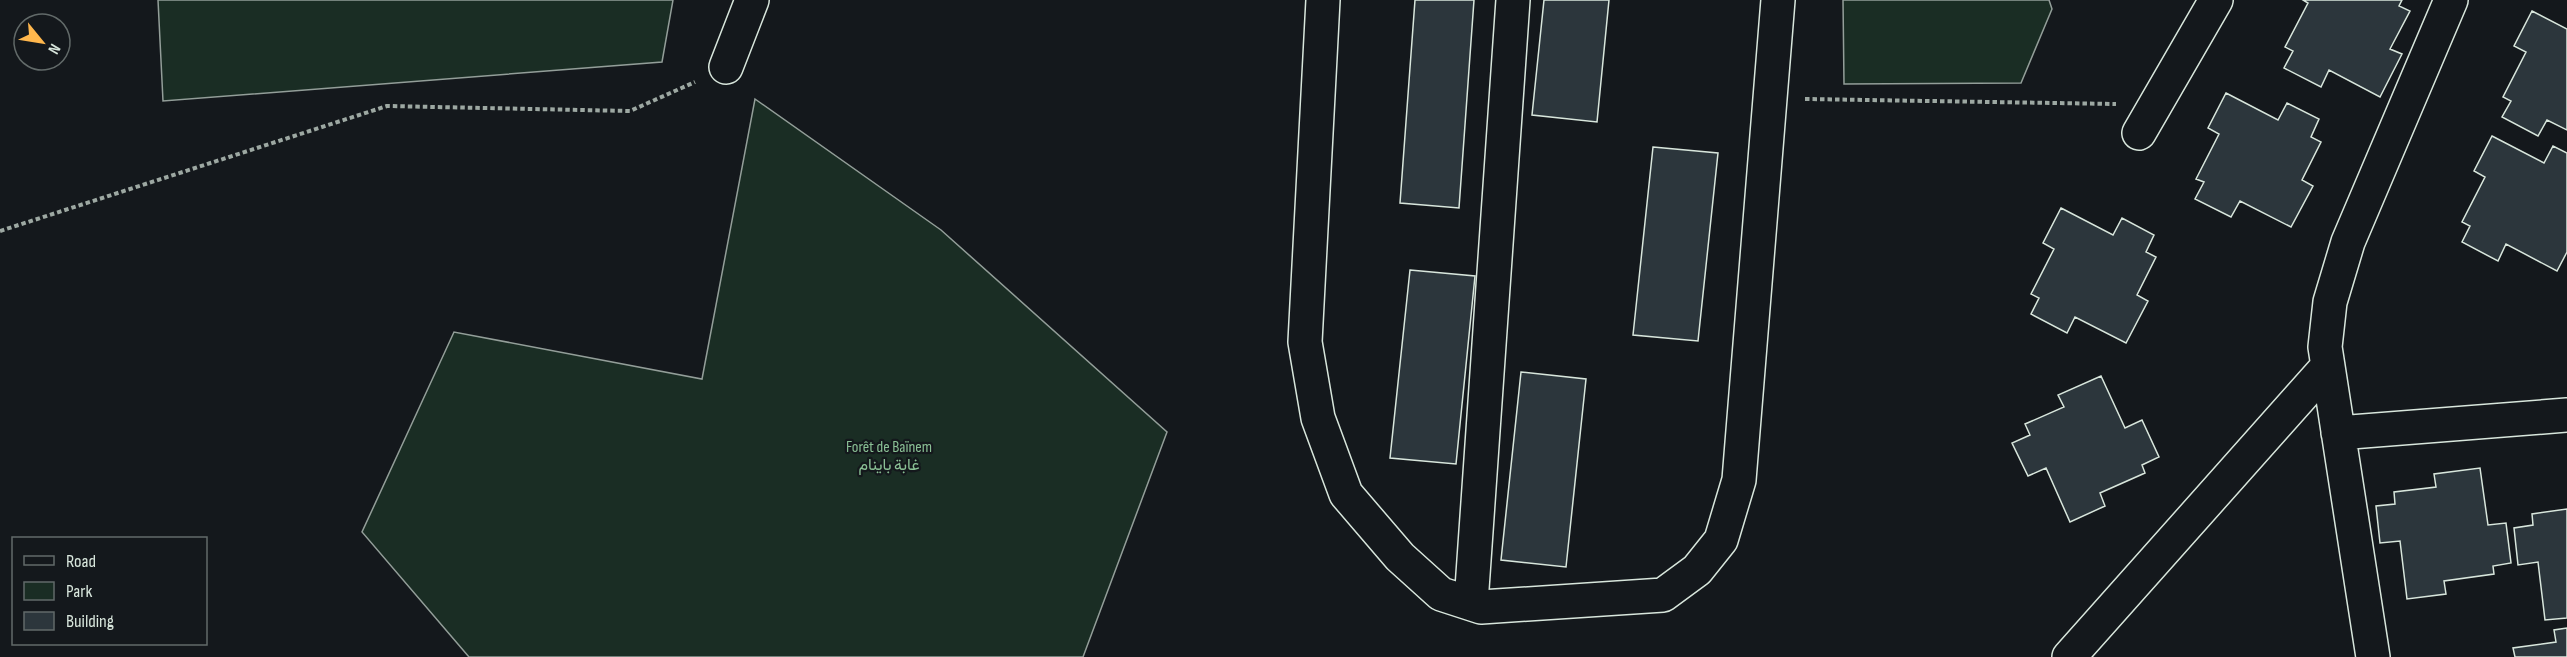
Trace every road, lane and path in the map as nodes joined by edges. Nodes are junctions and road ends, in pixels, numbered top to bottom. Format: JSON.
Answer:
{"nodes":[{"id":1,"x":752,"y":0,"type":"edge"},
{"id":2,"x":1323,"y":0,"type":"edge"},
{"id":3,"x":1513,"y":0,"type":"edge"},
{"id":4,"x":1778,"y":0,"type":"edge"},
{"id":5,"x":2216,"y":0,"type":"edge"},
{"id":6,"x":2451,"y":0,"type":"edge"},
{"id":7,"x":726,"y":67,"type":"joint"},
{"id":8,"x":1770,"y":99,"type":"junction"},
{"id":9,"x":2155,"y":104,"type":"junction"},
{"id":10,"x":2139,"y":133,"type":"dead end"},
{"id":11,"x":0,"y":231,"type":"edge"},
{"id":12,"x":2328,"y":366,"type":"junction"},
{"id":13,"x":2567,"y":415,"type":"edge"},
{"id":14,"x":2338,"y":433,"type":"junction"},
{"id":15,"x":1471,"y":603,"type":"junction"},
{"id":16,"x":2069,"y":657,"type":"edge"},
{"id":17,"x":2373,"y":657,"type":"edge"}],
"edges":[{"from":1,"to":7,"type":"street"},
{"from":2,"to":15,"type":"street"},
{"from":3,"to":15,"type":"street"},
{"from":4,"to":8,"type":"street"},
{"from":5,"to":9,"type":"street"},
{"from":6,"to":12,"type":"street"},
{"from":7,"to":11,"type":"path"},
{"from":8,"to":9,"type":"path"},
{"from":8,"to":15,"type":"street"},
{"from":9,"to":10,"type":"street"},
{"from":12,"to":14,"type":"street"},
{"from":12,"to":16,"type":"street"},
{"from":13,"to":14,"type":"street"},
{"from":14,"to":17,"type":"street"}]}
